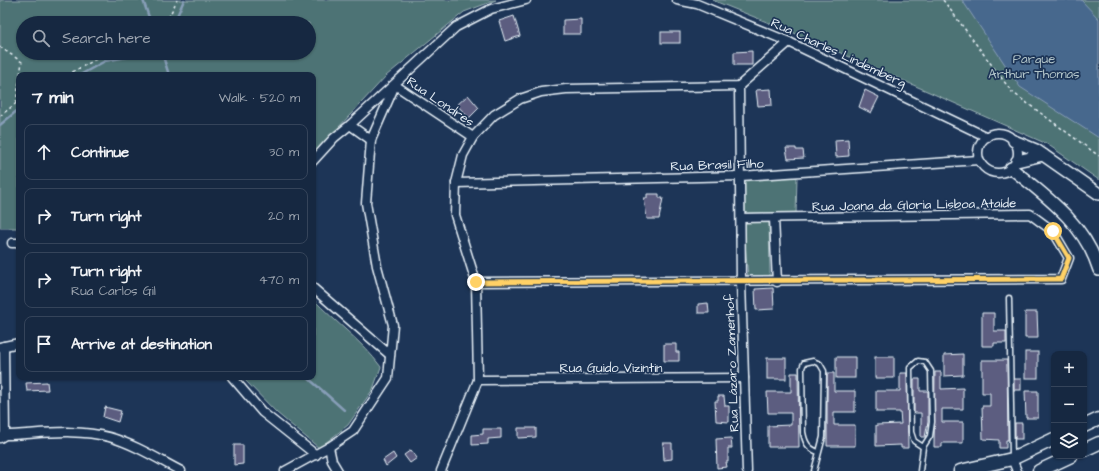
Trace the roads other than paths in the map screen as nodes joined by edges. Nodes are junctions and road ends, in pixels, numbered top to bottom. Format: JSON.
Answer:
{"nodes":[{"id":1,"x":526,"y":0,"type":"edge"},
{"id":2,"x":677,"y":0,"type":"edge"},
{"id":3,"x":789,"y":42,"type":"junction"},
{"id":4,"x":395,"y":85,"type":"junction"},
{"id":5,"x":739,"y":86,"type":"junction"},
{"id":6,"x":350,"y":125,"type":"junction"},
{"id":7,"x":473,"y":137,"type":"junction"},
{"id":8,"x":987,"y":137,"type":"junction"},
{"id":9,"x":371,"y":140,"type":"junction"},
{"id":10,"x":1014,"y":142,"type":"junction"},
{"id":11,"x":1043,"y":155,"type":"junction"},
{"id":12,"x":316,"y":158,"type":"edge"},
{"id":13,"x":979,"y":160,"type":"junction"},
{"id":14,"x":1014,"y":164,"type":"junction"},
{"id":15,"x":741,"y":176,"type":"junction"},
{"id":16,"x":456,"y":183,"type":"junction"},
{"id":17,"x":1099,"y":194,"type":"edge"},
{"id":18,"x":741,"y":218,"type":"junction"},
{"id":19,"x":774,"y":218,"type":"junction"},
{"id":20,"x":1099,"y":270,"type":"edge"},
{"id":21,"x":476,"y":282,"type":"junction"},
{"id":22,"x":741,"y":282,"type":"junction"},
{"id":23,"x":776,"y":282,"type":"junction"},
{"id":24,"x":316,"y":291,"type":"edge"},
{"id":25,"x":1009,"y":298,"type":"dead end"},
{"id":26,"x":16,"y":344,"type":"edge"},
{"id":27,"x":2,"y":346,"type":"edge"},
{"id":28,"x":390,"y":355,"type":"junction"},
{"id":29,"x":744,"y":378,"type":"junction"},
{"id":30,"x":235,"y":380,"type":"edge"},
{"id":31,"x":478,"y":380,"type":"junction"},
{"id":32,"x":1099,"y":419,"type":"edge"},
{"id":33,"x":1087,"y":425,"type":"edge"},
{"id":34,"x":2,"y":437,"type":"edge"},
{"id":35,"x":1051,"y":441,"type":"edge"},
{"id":36,"x":1099,"y":443,"type":"edge"},
{"id":37,"x":329,"y":447,"type":"junction"},
{"id":38,"x":923,"y":447,"type":"junction"},
{"id":39,"x":1087,"y":449,"type":"edge"},
{"id":40,"x":818,"y":452,"type":"junction"},
{"id":41,"x":316,"y":455,"type":"junction"},
{"id":42,"x":1012,"y":459,"type":"junction"},
{"id":43,"x":1065,"y":459,"type":"edge"},
{"id":44,"x":181,"y":471,"type":"edge"},
{"id":45,"x":285,"y":471,"type":"edge"},
{"id":46,"x":338,"y":471,"type":"edge"},
{"id":47,"x":442,"y":471,"type":"edge"},
{"id":48,"x":746,"y":471,"type":"edge"},
{"id":49,"x":814,"y":471,"type":"edge"},
{"id":50,"x":920,"y":471,"type":"edge"},
{"id":51,"x":960,"y":471,"type":"edge"},
{"id":52,"x":1017,"y":471,"type":"edge"},
{"id":53,"x":1039,"y":471,"type":"edge"}],
"edges":[{"from":1,"to":4,"type":"street"},
{"from":2,"to":3,"type":"street","name":"Rua Charles Lindemberg"},
{"from":3,"to":5,"type":"street"},
{"from":3,"to":8,"type":"street","name":"Rua Charles Lindemberg"},
{"from":4,"to":6,"type":"street"},
{"from":4,"to":7,"type":"street","name":"Rua Londres"},
{"from":4,"to":9,"type":"street"},
{"from":5,"to":7,"type":"street"},
{"from":5,"to":15,"type":"street","name":"Rua Lázaro Zamenhof"},
{"from":6,"to":9,"type":"street"},
{"from":6,"to":12,"type":"street"},
{"from":7,"to":16,"type":"street"},
{"from":8,"to":10,"type":"street"},
{"from":8,"to":13,"type":"street"},
{"from":9,"to":28,"type":"street"},
{"from":10,"to":11,"type":"street"},
{"from":10,"to":14,"type":"street"},
{"from":11,"to":14,"type":"street"},
{"from":11,"to":17,"type":"street"},
{"from":13,"to":14,"type":"street"},
{"from":13,"to":15,"type":"street","name":"Rua Brasil Filho"},
{"from":14,"to":20,"type":"street"},
{"from":15,"to":16,"type":"street","name":"Rua Brasil Filho"},
{"from":15,"to":18,"type":"street","name":"Rua Lázaro Zamenhof"},
{"from":16,"to":21,"type":"street"},
{"from":18,"to":19,"type":"street","name":"Rua Joana da Gloria Lisboa Ataíde"},
{"from":18,"to":22,"type":"street","name":"Rua Lázaro Zamenhof"},
{"from":19,"to":23,"type":"street"},
{"from":19,"to":23,"type":"street","name":"Rua Joana da Gloria Lisboa Ataíde"},
{"from":21,"to":22,"type":"street"},
{"from":21,"to":31,"type":"street"},
{"from":22,"to":23,"type":"street"},
{"from":22,"to":29,"type":"street","name":"Rua Lázaro Zamenhof"},
{"from":24,"to":28,"type":"street"},
{"from":25,"to":42,"type":"lane"},
{"from":26,"to":27,"type":"street"},
{"from":27,"to":34,"type":"street"},
{"from":28,"to":37,"type":"street"},
{"from":29,"to":31,"type":"street","name":"Rua Guido Vizintin"},
{"from":29,"to":48,"type":"street","name":"Rua Lázaro Zamenhof"},
{"from":30,"to":41,"type":"street"},
{"from":31,"to":47,"type":"street"},
{"from":32,"to":33,"type":"main road"},
{"from":34,"to":44,"type":"street"},
{"from":35,"to":42,"type":"main road"},
{"from":36,"to":39,"type":"main road"},
{"from":37,"to":41,"type":"street"},
{"from":37,"to":46,"type":"street"},
{"from":38,"to":38,"type":"lane"},
{"from":38,"to":50,"type":"lane"},
{"from":40,"to":40,"type":"lane"},
{"from":40,"to":49,"type":"lane"},
{"from":41,"to":45,"type":"street"},
{"from":42,"to":51,"type":"main road"},
{"from":42,"to":52,"type":"street"},
{"from":43,"to":53,"type":"main road"}]}
